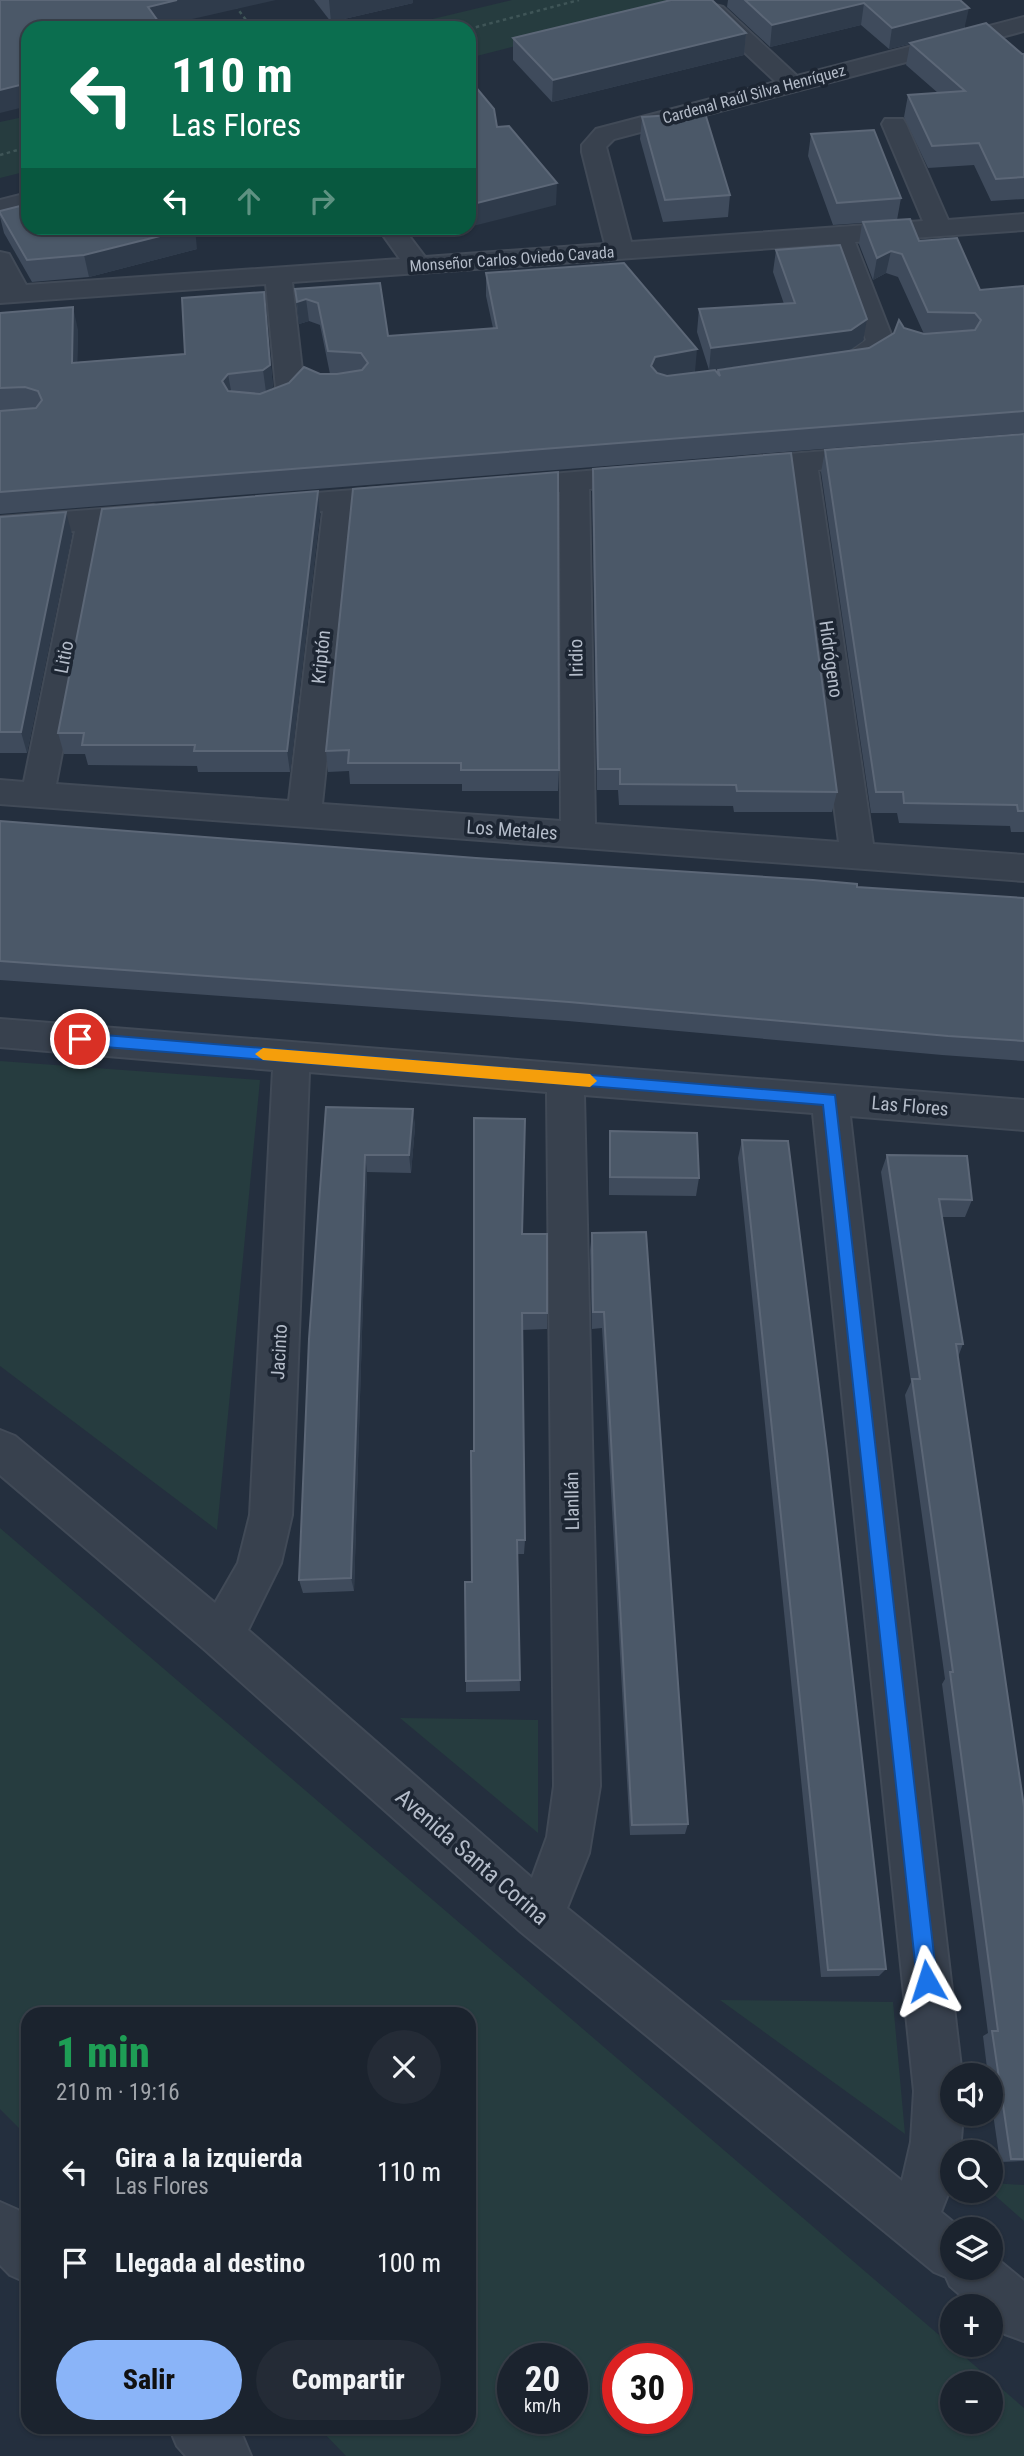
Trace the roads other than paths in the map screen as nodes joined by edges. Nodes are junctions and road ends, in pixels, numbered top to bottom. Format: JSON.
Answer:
{"nodes":[{"id":1,"x":715,"y":12,"type":"edge"},
{"id":2,"x":1024,"y":24,"type":"edge"},
{"id":3,"x":792,"y":84,"type":"junction"},
{"id":4,"x":894,"y":124,"type":"dead end"},
{"id":5,"x":21,"y":203,"type":"edge"},
{"id":6,"x":0,"y":208,"type":"edge"},
{"id":7,"x":1024,"y":222,"type":"edge"},
{"id":8,"x":939,"y":228,"type":"junction"},
{"id":9,"x":395,"y":235,"type":"edge"},
{"id":10,"x":861,"y":242,"type":"junction"},
{"id":11,"x":620,"y":251,"type":"junction"},
{"id":12,"x":0,"y":260,"type":"edge"},
{"id":13,"x":418,"y":265,"type":"junction"},
{"id":14,"x":290,"y":275,"type":"junction"},
{"id":15,"x":8,"y":294,"type":"edge"},
{"id":16,"x":814,"y":368,"type":"edge"},
{"id":17,"x":315,"y":380,"type":"edge"},
{"id":18,"x":242,"y":405,"type":"edge"},
{"id":19,"x":900,"y":454,"type":"edge"},
{"id":20,"x":803,"y":462,"type":"junction"},
{"id":21,"x":709,"y":470,"type":"edge"},
{"id":22,"x":669,"y":473,"type":"edge"},
{"id":23,"x":574,"y":481,"type":"junction"},
{"id":24,"x":485,"y":488,"type":"edge"},
{"id":25,"x":432,"y":492,"type":"edge"},
{"id":26,"x":339,"y":500,"type":"junction"},
{"id":27,"x":243,"y":508,"type":"edge"},
{"id":28,"x":174,"y":513,"type":"edge"},
{"id":29,"x":92,"y":520,"type":"junction"},
{"id":30,"x":0,"y":527,"type":"edge"},
{"id":31,"x":0,"y":792,"type":"edge"},
{"id":32,"x":38,"y":794,"type":"junction"},
{"id":33,"x":304,"y":815,"type":"junction"},
{"id":34,"x":578,"y":835,"type":"junction"},
{"id":35,"x":858,"y":856,"type":"junction"},
{"id":36,"x":1024,"y":868,"type":"edge"},
{"id":37,"x":0,"y":1033,"type":"edge"},
{"id":38,"x":292,"y":1056,"type":"junction"},
{"id":39,"x":565,"y":1079,"type":"junction"},
{"id":40,"x":830,"y":1100,"type":"junction"},
{"id":41,"x":1024,"y":1115,"type":"edge"},
{"id":42,"x":0,"y":1449,"type":"edge"},
{"id":43,"x":219,"y":1634,"type":"junction"},
{"id":44,"x":538,"y":1915,"type":"junction"},
{"id":45,"x":911,"y":2220,"type":"junction"},
{"id":46,"x":0,"y":2228,"type":"edge"},
{"id":47,"x":940,"y":2244,"type":"edge"},
{"id":48,"x":21,"y":2250,"type":"edge"},
{"id":49,"x":982,"y":2280,"type":"edge"},
{"id":50,"x":1024,"y":2315,"type":"edge"},
{"id":51,"x":203,"y":2434,"type":"edge"},
{"id":52,"x":224,"y":2456,"type":"edge"}],
"edges":[{"from":1,"to":3,"type":"street"},
{"from":2,"to":3,"type":"street","name":"Cardenal Raúl Silva Henríquez"},
{"from":3,"to":11,"type":"street","name":"Cardenal Raúl Silva Henríquez"},
{"from":4,"to":8,"type":"street"},
{"from":5,"to":6,"type":"street"},
{"from":7,"to":8,"type":"street","name":"Monseñor Carlos Oviedo Cavada"},
{"from":8,"to":10,"type":"street","name":"Monseñor Carlos Oviedo Cavada"},
{"from":9,"to":13,"type":"street"},
{"from":10,"to":11,"type":"street","name":"Monseñor Carlos Oviedo Cavada"},
{"from":10,"to":16,"type":"street"},
{"from":11,"to":13,"type":"street","name":"Monseñor Carlos Oviedo Cavada"},
{"from":12,"to":15,"type":"street"},
{"from":13,"to":14,"type":"street","name":"Monseñor Carlos Oviedo Cavada"},
{"from":14,"to":15,"type":"street","name":"Monseñor Carlos Oviedo Cavada"},
{"from":14,"to":17,"type":"street"},
{"from":14,"to":18,"type":"street"},
{"from":19,"to":20,"type":"street"},
{"from":20,"to":21,"type":"street"},
{"from":20,"to":35,"type":"street","name":"Hidrógeno"},
{"from":22,"to":23,"type":"street"},
{"from":23,"to":24,"type":"street"},
{"from":23,"to":34,"type":"street","name":"Iridio"},
{"from":25,"to":26,"type":"street"},
{"from":26,"to":27,"type":"street"},
{"from":26,"to":33,"type":"street","name":"Kriptón"},
{"from":28,"to":29,"type":"street"},
{"from":29,"to":30,"type":"street"},
{"from":29,"to":32,"type":"street","name":"Litio"},
{"from":31,"to":32,"type":"street","name":"Los Metales"},
{"from":32,"to":33,"type":"street","name":"Los Metales"},
{"from":33,"to":34,"type":"street","name":"Los Metales"},
{"from":34,"to":35,"type":"street","name":"Los Metales"},
{"from":35,"to":36,"type":"street","name":"Los Metales"},
{"from":37,"to":38,"type":"street","name":"Las Flores"},
{"from":38,"to":39,"type":"street","name":"Las Flores"},
{"from":38,"to":43,"type":"street","name":"Jacinto"},
{"from":39,"to":40,"type":"street","name":"Las Flores"},
{"from":39,"to":44,"type":"street","name":"Llanllán"},
{"from":40,"to":41,"type":"street","name":"Las Flores"},
{"from":40,"to":45,"type":"street"},
{"from":42,"to":43,"type":"street","name":"Avenida Santa Corina"},
{"from":43,"to":44,"type":"street","name":"Avenida Santa Corina"},
{"from":44,"to":45,"type":"street","name":"Avenida Santa Corina"},
{"from":45,"to":47,"type":"street","name":"Avenida Santa Corina"},
{"from":46,"to":48,"type":"street"},
{"from":49,"to":50,"type":"street"},
{"from":51,"to":52,"type":"street"}]}
